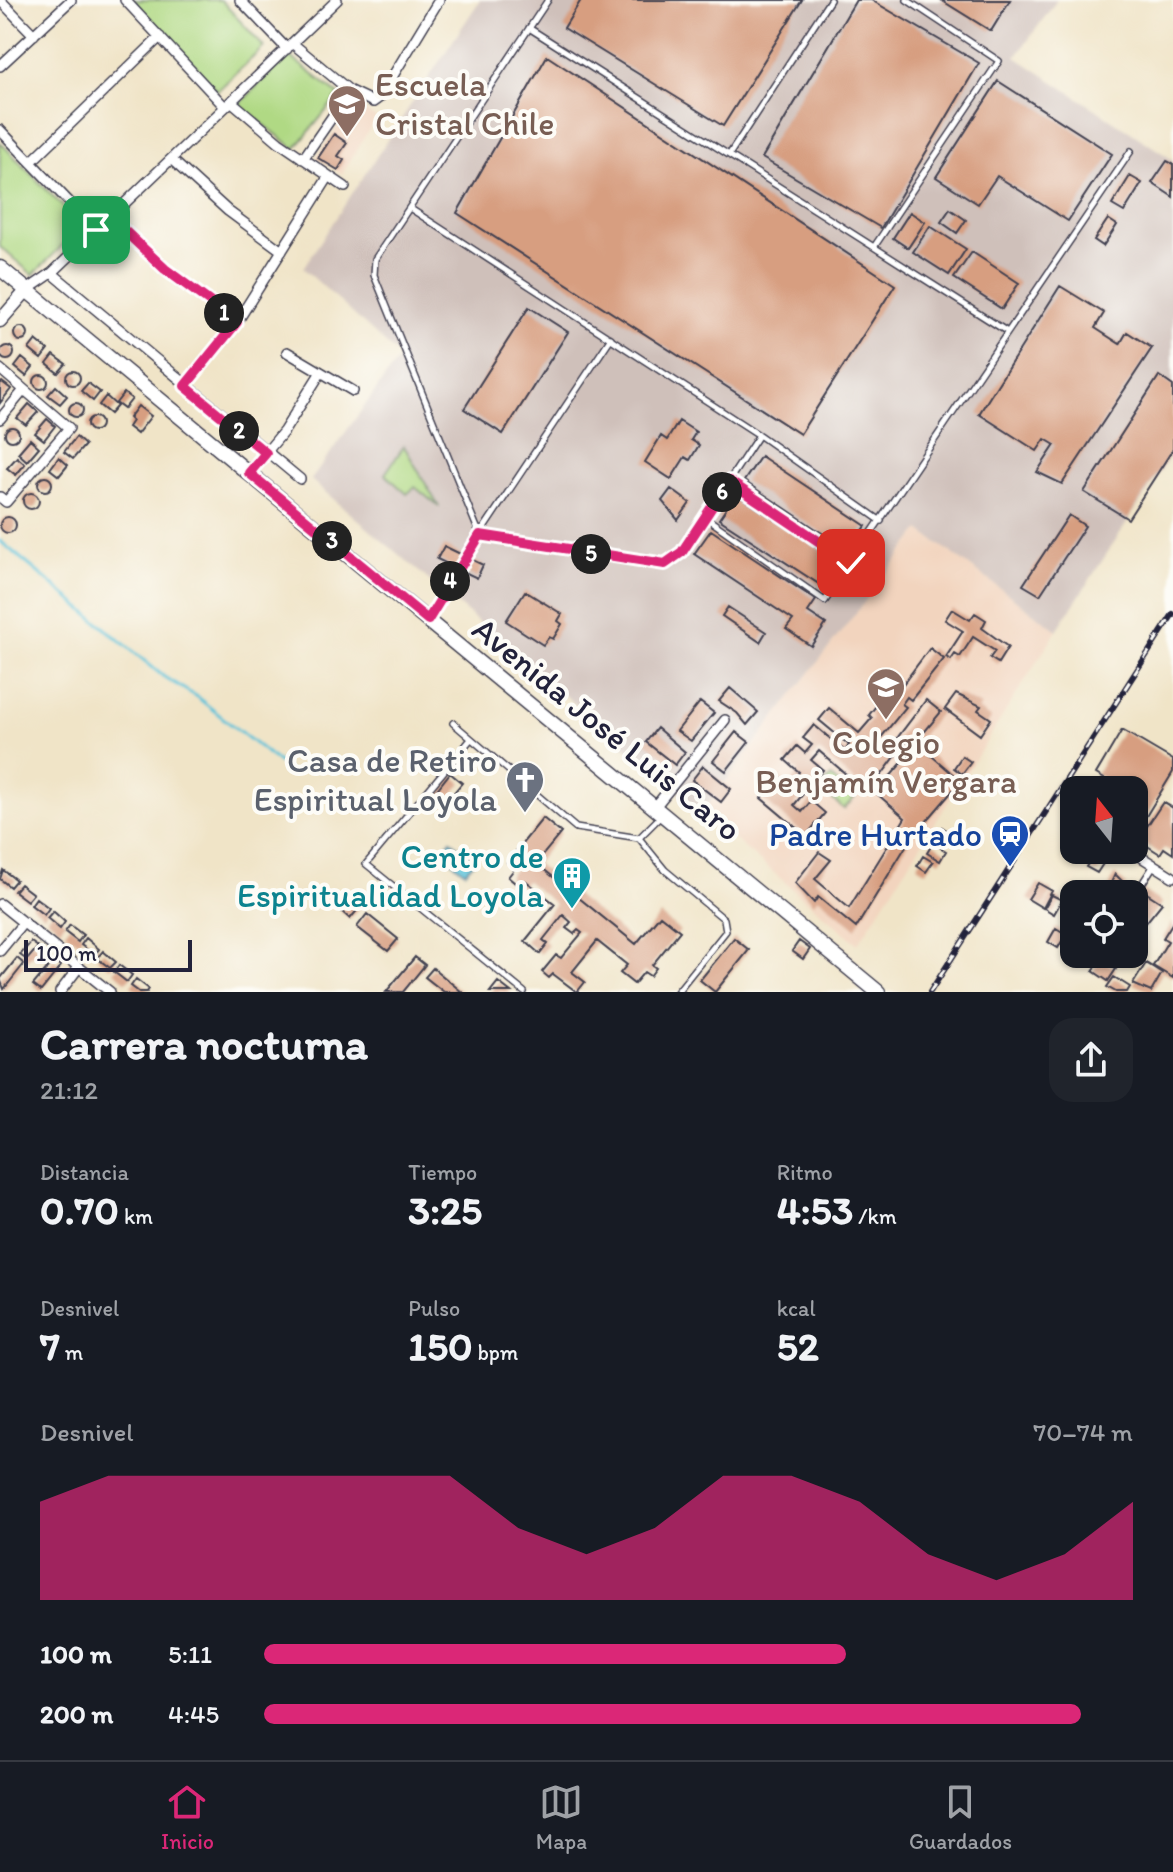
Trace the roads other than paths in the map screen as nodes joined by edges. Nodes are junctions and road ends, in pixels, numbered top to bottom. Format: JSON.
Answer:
{"nodes":[{"id":1,"x":0,"y":0,"type":"edge"},
{"id":2,"x":71,"y":0,"type":"edge"},
{"id":3,"x":125,"y":0,"type":"edge"},
{"id":4,"x":240,"y":0,"type":"edge"},
{"id":5,"x":337,"y":0,"type":"edge"},
{"id":6,"x":439,"y":0,"type":"edge"},
{"id":7,"x":548,"y":0,"type":"edge"},
{"id":8,"x":830,"y":0,"type":"edge"},
{"id":9,"x":907,"y":0,"type":"edge"},
{"id":10,"x":529,"y":28,"type":"junction"},
{"id":11,"x":34,"y":35,"type":"junction"},
{"id":12,"x":160,"y":37,"type":"junction"},
{"id":13,"x":289,"y":46,"type":"junction"},
{"id":14,"x":0,"y":66,"type":"edge"},
{"id":15,"x":350,"y":91,"type":"junction"},
{"id":16,"x":228,"y":104,"type":"junction"},
{"id":17,"x":0,"y":130,"type":"edge"},
{"id":18,"x":1131,"y":151,"type":"dead end"},
{"id":19,"x":729,"y":155,"type":"junction"},
{"id":20,"x":171,"y":159,"type":"junction"},
{"id":21,"x":303,"y":159,"type":"junction"},
{"id":22,"x":31,"y":162,"type":"junction"},
{"id":23,"x":329,"y":176,"type":"junction"},
{"id":24,"x":345,"y":187,"type":"dead end"},
{"id":25,"x":411,"y":209,"type":"junction"},
{"id":26,"x":110,"y":217,"type":"junction"},
{"id":27,"x":96,"y":230,"type":"junction"},
{"id":28,"x":874,"y":247,"type":"junction"},
{"id":29,"x":282,"y":251,"type":"junction"},
{"id":30,"x":0,"y":268,"type":"edge"},
{"id":31,"x":52,"y":273,"type":"junction"},
{"id":32,"x":27,"y":290,"type":"junction"},
{"id":33,"x":0,"y":321,"type":"edge"},
{"id":34,"x":237,"y":322,"type":"junction"},
{"id":35,"x":1006,"y":331,"type":"junction"},
{"id":36,"x":611,"y":338,"type":"junction"},
{"id":37,"x":287,"y":352,"type":"dead end"},
{"id":38,"x":0,"y":369,"type":"edge"},
{"id":39,"x":321,"y":372,"type":"junction"},
{"id":40,"x":185,"y":386,"type":"junction"},
{"id":41,"x":24,"y":390,"type":"junction"},
{"id":42,"x":353,"y":391,"type":"dead end"},
{"id":43,"x":0,"y":419,"type":"edge"},
{"id":44,"x":759,"y":435,"type":"junction"},
{"id":45,"x":266,"y":453,"type":"junction"},
{"id":46,"x":249,"y":473,"type":"junction"},
{"id":47,"x":300,"y":479,"type":"dead end"},
{"id":48,"x":729,"y":481,"type":"junction"},
{"id":49,"x":3,"y":500,"type":"edge"},
{"id":50,"x":705,"y":517,"type":"junction"},
{"id":51,"x":881,"y":521,"type":"junction"},
{"id":52,"x":480,"y":535,"type":"junction"},
{"id":53,"x":851,"y":563,"type":"junction"},
{"id":54,"x":428,"y":620,"type":"junction"},
{"id":55,"x":725,"y":720,"type":"dead end"},
{"id":56,"x":453,"y":723,"type":"dead end"},
{"id":57,"x":471,"y":738,"type":"junction"},
{"id":58,"x":659,"y":810,"type":"junction"},
{"id":59,"x":639,"y":838,"type":"junction"},
{"id":60,"x":1148,"y":861,"type":"edge"},
{"id":61,"x":1154,"y":865,"type":"junction"},
{"id":62,"x":1173,"y":877,"type":"edge"},
{"id":63,"x":1144,"y":880,"type":"edge"},
{"id":64,"x":0,"y":904,"type":"edge"},
{"id":65,"x":24,"y":922,"type":"junction"},
{"id":66,"x":0,"y":951,"type":"edge"},
{"id":67,"x":79,"y":967,"type":"junction"},
{"id":68,"x":60,"y":992,"type":"edge"},
{"id":69,"x":110,"y":992,"type":"edge"},
{"id":70,"x":524,"y":992,"type":"edge"},
{"id":71,"x":677,"y":992,"type":"edge"},
{"id":72,"x":878,"y":992,"type":"edge"}],
"edges":[{"from":1,"to":11,"type":"street"},
{"from":2,"to":11,"type":"street"},
{"from":3,"to":12,"type":"street"},
{"from":4,"to":13,"type":"street"},
{"from":5,"to":13,"type":"street"},
{"from":6,"to":15,"type":"street"},
{"from":7,"to":10,"type":"lane"},
{"from":8,"to":19,"type":"lane"},
{"from":9,"to":28,"type":"lane"},
{"from":10,"to":19,"type":"lane"},
{"from":10,"to":25,"type":"lane"},
{"from":11,"to":14,"type":"street"},
{"from":12,"to":16,"type":"street"},
{"from":12,"to":22,"type":"street"},
{"from":13,"to":15,"type":"street"},
{"from":13,"to":16,"type":"street"},
{"from":15,"to":21,"type":"street"},
{"from":16,"to":20,"type":"street"},
{"from":16,"to":21,"type":"street"},
{"from":17,"to":22,"type":"street"},
{"from":18,"to":35,"type":"lane"},
{"from":19,"to":28,"type":"lane"},
{"from":20,"to":26,"type":"street"},
{"from":20,"to":29,"type":"street"},
{"from":21,"to":23,"type":"street"},
{"from":22,"to":27,"type":"street"},
{"from":23,"to":24,"type":"street"},
{"from":23,"to":29,"type":"street"},
{"from":25,"to":36,"type":"lane"},
{"from":25,"to":52,"type":"lane"},
{"from":26,"to":27,"type":"street"},
{"from":26,"to":34,"type":"street"},
{"from":27,"to":31,"type":"street"},
{"from":28,"to":35,"type":"lane"},
{"from":29,"to":34,"type":"street"},
{"from":30,"to":32,"type":"main road","name":"Avenida José Luis Caro"},
{"from":31,"to":32,"type":"street"},
{"from":31,"to":40,"type":"street"},
{"from":32,"to":33,"type":"street"},
{"from":32,"to":46,"type":"main road","name":"Avenida José Luis Caro"},
{"from":34,"to":40,"type":"street"},
{"from":35,"to":51,"type":"lane"},
{"from":36,"to":44,"type":"lane"},
{"from":36,"to":52,"type":"lane"},
{"from":37,"to":39,"type":"street"},
{"from":38,"to":41,"type":"street"},
{"from":39,"to":42,"type":"street"},
{"from":39,"to":45,"type":"street"},
{"from":40,"to":45,"type":"street"},
{"from":41,"to":43,"type":"street"},
{"from":41,"to":49,"type":"street"},
{"from":44,"to":48,"type":"lane"},
{"from":44,"to":51,"type":"lane"},
{"from":45,"to":46,"type":"street"},
{"from":45,"to":47,"type":"street"},
{"from":46,"to":54,"type":"main road","name":"Avenida José Luis Caro"},
{"from":48,"to":50,"type":"lane"},
{"from":48,"to":53,"type":"lane"},
{"from":50,"to":52,"type":"lane"},
{"from":50,"to":53,"type":"lane"},
{"from":51,"to":53,"type":"lane"},
{"from":52,"to":54,"type":"lane"},
{"from":54,"to":58,"type":"main road","name":"Avenida José Luis Caro"},
{"from":55,"to":58,"type":"street"},
{"from":56,"to":57,"type":"lane"},
{"from":57,"to":59,"type":"lane"},
{"from":57,"to":70,"type":"lane"},
{"from":58,"to":59,"type":"lane"},
{"from":58,"to":72,"type":"main road","name":"Avenida José Luis Caro"},
{"from":59,"to":71,"type":"lane"},
{"from":60,"to":61,"type":"street"},
{"from":61,"to":62,"type":"street"},
{"from":61,"to":63,"type":"lane"},
{"from":64,"to":65,"type":"street"},
{"from":65,"to":66,"type":"street"},
{"from":65,"to":67,"type":"street"},
{"from":67,"to":68,"type":"street"},
{"from":67,"to":69,"type":"street"}]}
